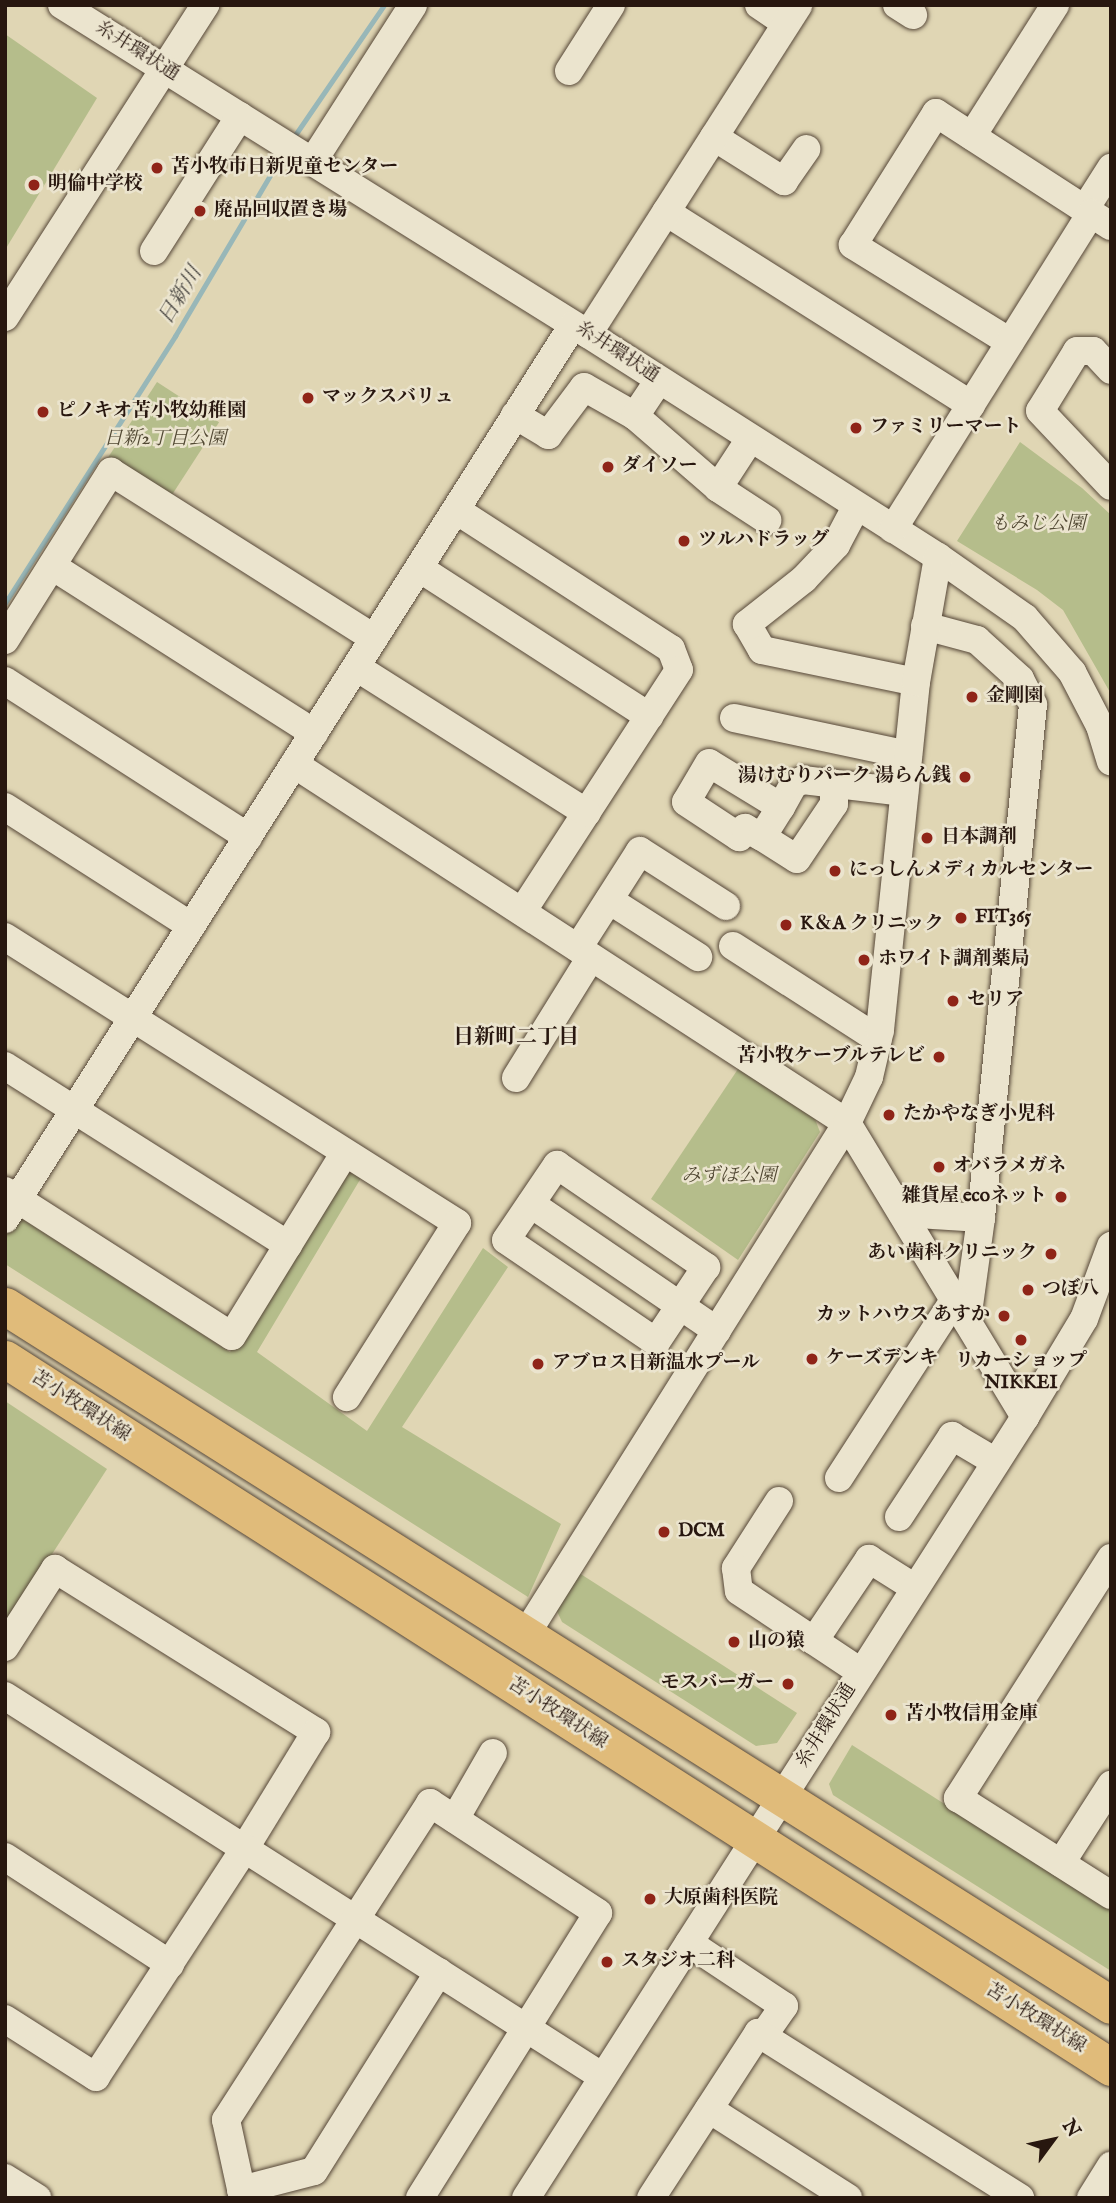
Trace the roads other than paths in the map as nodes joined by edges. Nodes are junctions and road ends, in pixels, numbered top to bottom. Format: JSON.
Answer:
{"nodes":[{"id":1,"x":62,"y":5,"type":"edge"},
{"id":2,"x":205,"y":5,"type":"edge"},
{"id":3,"x":413,"y":5,"type":"edge"},
{"id":4,"x":611,"y":5,"type":"edge"},
{"id":5,"x":759,"y":5,"type":"edge"},
{"id":6,"x":1055,"y":5,"type":"edge"},
{"id":7,"x":792,"y":14,"type":"edge"},
{"id":8,"x":164,"y":69,"type":"junction"},
{"id":9,"x":569,"y":71,"type":"dead end"},
{"id":10,"x":240,"y":116,"type":"junction"},
{"id":11,"x":972,"y":136,"type":"junction"},
{"id":12,"x":714,"y":137,"type":"junction"},
{"id":13,"x":290,"y":147,"type":"junction"},
{"id":14,"x":806,"y":149,"type":"dead end"},
{"id":15,"x":1111,"y":168,"type":"edge"},
{"id":16,"x":666,"y":212,"type":"junction"},
{"id":17,"x":1096,"y":216,"type":"edge"},
{"id":18,"x":154,"y":251,"type":"dead end"},
{"id":19,"x":5,"y":317,"type":"edge"},
{"id":20,"x":581,"y":330,"type":"junction"},
{"id":21,"x":1010,"y":342,"type":"junction"},
{"id":22,"x":1111,"y":370,"type":"edge"},
{"id":23,"x":659,"y":380,"type":"junction"},
{"id":24,"x":971,"y":405,"type":"junction"},
{"id":25,"x":515,"y":415,"type":"junction"},
{"id":26,"x":635,"y":416,"type":"junction"},
{"id":27,"x":750,"y":439,"type":"junction"},
{"id":28,"x":1111,"y":486,"type":"edge"},
{"id":29,"x":718,"y":488,"type":"junction"},
{"id":30,"x":856,"y":507,"type":"junction"},
{"id":31,"x":456,"y":510,"type":"junction"},
{"id":32,"x":767,"y":520,"type":"dead end"},
{"id":33,"x":893,"y":529,"type":"junction"},
{"id":34,"x":938,"y":557,"type":"junction"},
{"id":35,"x":52,"y":566,"type":"junction"},
{"id":36,"x":418,"y":568,"type":"junction"},
{"id":37,"x":925,"y":626,"type":"junction"},
{"id":38,"x":374,"y":638,"type":"junction"},
{"id":39,"x":5,"y":640,"type":"edge"},
{"id":40,"x":356,"y":667,"type":"junction"},
{"id":41,"x":5,"y":681,"type":"edge"},
{"id":42,"x":916,"y":682,"type":"junction"},
{"id":43,"x":649,"y":716,"type":"junction"},
{"id":44,"x":734,"y":718,"type":"dead end"},
{"id":45,"x":1105,"y":723,"type":"edge"},
{"id":46,"x":314,"y":733,"type":"junction"},
{"id":47,"x":908,"y":755,"type":"junction"},
{"id":48,"x":1111,"y":761,"type":"edge"},
{"id":49,"x":294,"y":764,"type":"junction"},
{"id":50,"x":834,"y":783,"type":"junction"},
{"id":51,"x":904,"y":793,"type":"junction"},
{"id":52,"x":5,"y":807,"type":"edge"},
{"id":53,"x":781,"y":807,"type":"junction"},
{"id":54,"x":587,"y":813,"type":"junction"},
{"id":55,"x":248,"y":837,"type":"junction"},
{"id":56,"x":762,"y":837,"type":"junction"},
{"id":57,"x":609,"y":900,"type":"junction"},
{"id":58,"x":726,"y":906,"type":"dead end"},
{"id":59,"x":522,"y":912,"type":"junction"},
{"id":60,"x":191,"y":926,"type":"junction"},
{"id":61,"x":5,"y":937,"type":"edge"},
{"id":62,"x":733,"y":946,"type":"dead end"},
{"id":63,"x":585,"y":953,"type":"junction"},
{"id":64,"x":698,"y":957,"type":"dead end"},
{"id":65,"x":133,"y":1018,"type":"junction"},
{"id":66,"x":878,"y":1039,"type":"junction"},
{"id":67,"x":5,"y":1066,"type":"edge"},
{"id":68,"x":516,"y":1078,"type":"dead end"},
{"id":69,"x":74,"y":1110,"type":"junction"},
{"id":70,"x":847,"y":1123,"type":"junction"},
{"id":71,"x":344,"y":1154,"type":"junction"},
{"id":72,"x":9,"y":1203,"type":"edge"},
{"id":73,"x":531,"y":1204,"type":"junction"},
{"id":74,"x":902,"y":1213,"type":"junction"},
{"id":75,"x":981,"y":1218,"type":"junction"},
{"id":76,"x":288,"y":1245,"type":"junction"},
{"id":77,"x":1111,"y":1246,"type":"edge"},
{"id":78,"x":5,"y":1306,"type":"edge"},
{"id":79,"x":680,"y":1306,"type":"junction"},
{"id":80,"x":960,"y":1310,"type":"junction"},
{"id":81,"x":717,"y":1331,"type":"junction"},
{"id":82,"x":5,"y":1359,"type":"edge"},
{"id":83,"x":347,"y":1398,"type":"dead end"},
{"id":84,"x":1025,"y":1417,"type":"junction"},
{"id":85,"x":996,"y":1461,"type":"junction"},
{"id":86,"x":839,"y":1478,"type":"dead end"},
{"id":87,"x":779,"y":1500,"type":"dead end"},
{"id":88,"x":899,"y":1517,"type":"dead end"},
{"id":89,"x":1111,"y":1558,"type":"edge"},
{"id":90,"x":915,"y":1588,"type":"junction"},
{"id":91,"x":526,"y":1634,"type":"junction"},
{"id":92,"x":814,"y":1641,"type":"junction"},
{"id":93,"x":5,"y":1647,"type":"edge"},
{"id":94,"x":861,"y":1672,"type":"junction"},
{"id":95,"x":5,"y":1696,"type":"edge"},
{"id":96,"x":493,"y":1753,"type":"dead end"},
{"id":97,"x":1111,"y":1785,"type":"edge"},
{"id":98,"x":782,"y":1796,"type":"junction"},
{"id":99,"x":455,"y":1819,"type":"junction"},
{"id":100,"x":754,"y":1840,"type":"junction"},
{"id":101,"x":245,"y":1849,"type":"junction"},
{"id":102,"x":5,"y":1857,"type":"edge"},
{"id":103,"x":1061,"y":1863,"type":"junction"},
{"id":104,"x":1111,"y":1895,"type":"edge"},
{"id":105,"x":355,"y":1919,"type":"junction"},
{"id":106,"x":689,"y":1943,"type":"junction"},
{"id":107,"x":170,"y":1964,"type":"junction"},
{"id":108,"x":439,"y":1972,"type":"junction"},
{"id":109,"x":1111,"y":2005,"type":"edge"},
{"id":110,"x":5,"y":2019,"type":"edge"},
{"id":111,"x":527,"y":2028,"type":"junction"},
{"id":112,"x":763,"y":2036,"type":"junction"},
{"id":113,"x":1111,"y":2067,"type":"edge"},
{"id":114,"x":603,"y":2077,"type":"junction"},
{"id":115,"x":709,"y":2109,"type":"junction"},
{"id":116,"x":1111,"y":2166,"type":"edge"},
{"id":117,"x":242,"y":2194,"type":"edge"},
{"id":118,"x":420,"y":2198,"type":"edge"},
{"id":119,"x":526,"y":2198,"type":"edge"},
{"id":120,"x":651,"y":2198,"type":"edge"},
{"id":121,"x":848,"y":2198,"type":"edge"},
{"id":122,"x":1020,"y":2198,"type":"edge"},
{"id":123,"x":1091,"y":2198,"type":"edge"}],
"edges":[{"from":1,"to":8,"type":"street","name":"糸井環状通"},
{"from":2,"to":8,"type":"street"},
{"from":3,"to":13,"type":"street"},
{"from":4,"to":9,"type":"street"},
{"from":5,"to":7,"type":"street"},
{"from":6,"to":11,"type":"street"},
{"from":7,"to":12,"type":"street"},
{"from":8,"to":10,"type":"street","name":"糸井環状通"},
{"from":8,"to":19,"type":"street"},
{"from":10,"to":13,"type":"street","name":"糸井環状通"},
{"from":10,"to":18,"type":"street"},
{"from":11,"to":17,"type":"street"},
{"from":11,"to":21,"type":"street"},
{"from":12,"to":14,"type":"street"},
{"from":12,"to":16,"type":"street"},
{"from":13,"to":20,"type":"street","name":"糸井環状通"},
{"from":15,"to":17,"type":"street"},
{"from":16,"to":20,"type":"street"},
{"from":16,"to":24,"type":"street"},
{"from":17,"to":21,"type":"street"},
{"from":20,"to":23,"type":"street","name":"糸井環状通"},
{"from":20,"to":25,"type":"street"},
{"from":21,"to":24,"type":"street"},
{"from":22,"to":28,"type":"street"},
{"from":23,"to":26,"type":"street"},
{"from":23,"to":27,"type":"street","name":"糸井環状通"},
{"from":24,"to":33,"type":"street"},
{"from":25,"to":26,"type":"street"},
{"from":25,"to":31,"type":"street"},
{"from":26,"to":29,"type":"street"},
{"from":27,"to":29,"type":"street"},
{"from":27,"to":30,"type":"street","name":"糸井環状通"},
{"from":29,"to":32,"type":"street"},
{"from":30,"to":33,"type":"street","name":"糸井環状通"},
{"from":30,"to":42,"type":"street"},
{"from":31,"to":36,"type":"street"},
{"from":31,"to":43,"type":"street"},
{"from":33,"to":34,"type":"street","name":"糸井環状通"},
{"from":34,"to":37,"type":"street"},
{"from":34,"to":45,"type":"street","name":"糸井環状通"},
{"from":35,"to":38,"type":"street"},
{"from":35,"to":39,"type":"street"},
{"from":35,"to":46,"type":"street"},
{"from":36,"to":38,"type":"street"},
{"from":36,"to":43,"type":"street"},
{"from":37,"to":42,"type":"street"},
{"from":37,"to":75,"type":"street"},
{"from":38,"to":40,"type":"street"},
{"from":40,"to":46,"type":"street"},
{"from":40,"to":54,"type":"street"},
{"from":41,"to":55,"type":"street"},
{"from":42,"to":47,"type":"street"},
{"from":43,"to":54,"type":"street"},
{"from":44,"to":47,"type":"street"},
{"from":45,"to":48,"type":"street","name":"糸井環状通"},
{"from":46,"to":49,"type":"street"},
{"from":47,"to":51,"type":"street"},
{"from":49,"to":55,"type":"street"},
{"from":49,"to":59,"type":"street"},
{"from":50,"to":51,"type":"street"},
{"from":50,"to":53,"type":"street"},
{"from":50,"to":56,"type":"street"},
{"from":51,"to":66,"type":"street"},
{"from":52,"to":60,"type":"street"},
{"from":53,"to":56,"type":"street"},
{"from":53,"to":56,"type":"street"},
{"from":54,"to":59,"type":"street"},
{"from":55,"to":60,"type":"street"},
{"from":57,"to":58,"type":"street"},
{"from":57,"to":63,"type":"street"},
{"from":57,"to":64,"type":"street"},
{"from":59,"to":63,"type":"street"},
{"from":60,"to":65,"type":"street"},
{"from":61,"to":65,"type":"street"},
{"from":62,"to":66,"type":"street"},
{"from":63,"to":68,"type":"street"},
{"from":63,"to":70,"type":"street"},
{"from":65,"to":69,"type":"street"},
{"from":65,"to":71,"type":"street"},
{"from":66,"to":70,"type":"street"},
{"from":67,"to":69,"type":"street"},
{"from":69,"to":72,"type":"street"},
{"from":69,"to":76,"type":"street"},
{"from":70,"to":74,"type":"street"},
{"from":70,"to":81,"type":"street"},
{"from":71,"to":76,"type":"street"},
{"from":71,"to":83,"type":"street"},
{"from":72,"to":76,"type":"street"},
{"from":73,"to":79,"type":"street"},
{"from":73,"to":79,"type":"street"},
{"from":73,"to":79,"type":"street"},
{"from":74,"to":75,"type":"street"},
{"from":74,"to":80,"type":"street"},
{"from":75,"to":80,"type":"street"},
{"from":77,"to":84,"type":"street","name":"糸井環状通"},
{"from":78,"to":91,"type":"main road"},
{"from":79,"to":81,"type":"street"},
{"from":80,"to":84,"type":"street"},
{"from":80,"to":86,"type":"street"},
{"from":81,"to":91,"type":"street"},
{"from":82,"to":100,"type":"main road","name":"苫小牧環状線"},
{"from":84,"to":85,"type":"street","name":"糸井環状通"},
{"from":85,"to":88,"type":"street"},
{"from":85,"to":90,"type":"street","name":"糸井環状通"},
{"from":87,"to":92,"type":"street"},
{"from":89,"to":103,"type":"street"},
{"from":90,"to":92,"type":"street"},
{"from":90,"to":94,"type":"street","name":"糸井環状通"},
{"from":91,"to":98,"type":"main road"},
{"from":92,"to":94,"type":"street"},
{"from":93,"to":101,"type":"street"},
{"from":94,"to":98,"type":"street","name":"糸井環状通"},
{"from":95,"to":101,"type":"street"},
{"from":96,"to":99,"type":"street"},
{"from":97,"to":103,"type":"street"},
{"from":98,"to":100,"type":"street","name":"糸井環状通"},
{"from":98,"to":109,"type":"main road"},
{"from":99,"to":105,"type":"street"},
{"from":99,"to":111,"type":"street"},
{"from":100,"to":106,"type":"street","name":"糸井環状通"},
{"from":100,"to":113,"type":"main road","name":"苫小牧環状線"},
{"from":101,"to":105,"type":"street"},
{"from":101,"to":107,"type":"street"},
{"from":102,"to":107,"type":"street"},
{"from":103,"to":104,"type":"street"},
{"from":105,"to":108,"type":"street"},
{"from":105,"to":117,"type":"street"},
{"from":106,"to":112,"type":"street"},
{"from":106,"to":114,"type":"street","name":"糸井環状通"},
{"from":107,"to":110,"type":"street"},
{"from":108,"to":111,"type":"street"},
{"from":108,"to":117,"type":"street"},
{"from":111,"to":114,"type":"street"},
{"from":111,"to":118,"type":"street"},
{"from":112,"to":115,"type":"street"},
{"from":112,"to":122,"type":"street"},
{"from":114,"to":119,"type":"street","name":"糸井環状通"},
{"from":115,"to":120,"type":"street"},
{"from":115,"to":121,"type":"street"},
{"from":116,"to":123,"type":"street"}]}
